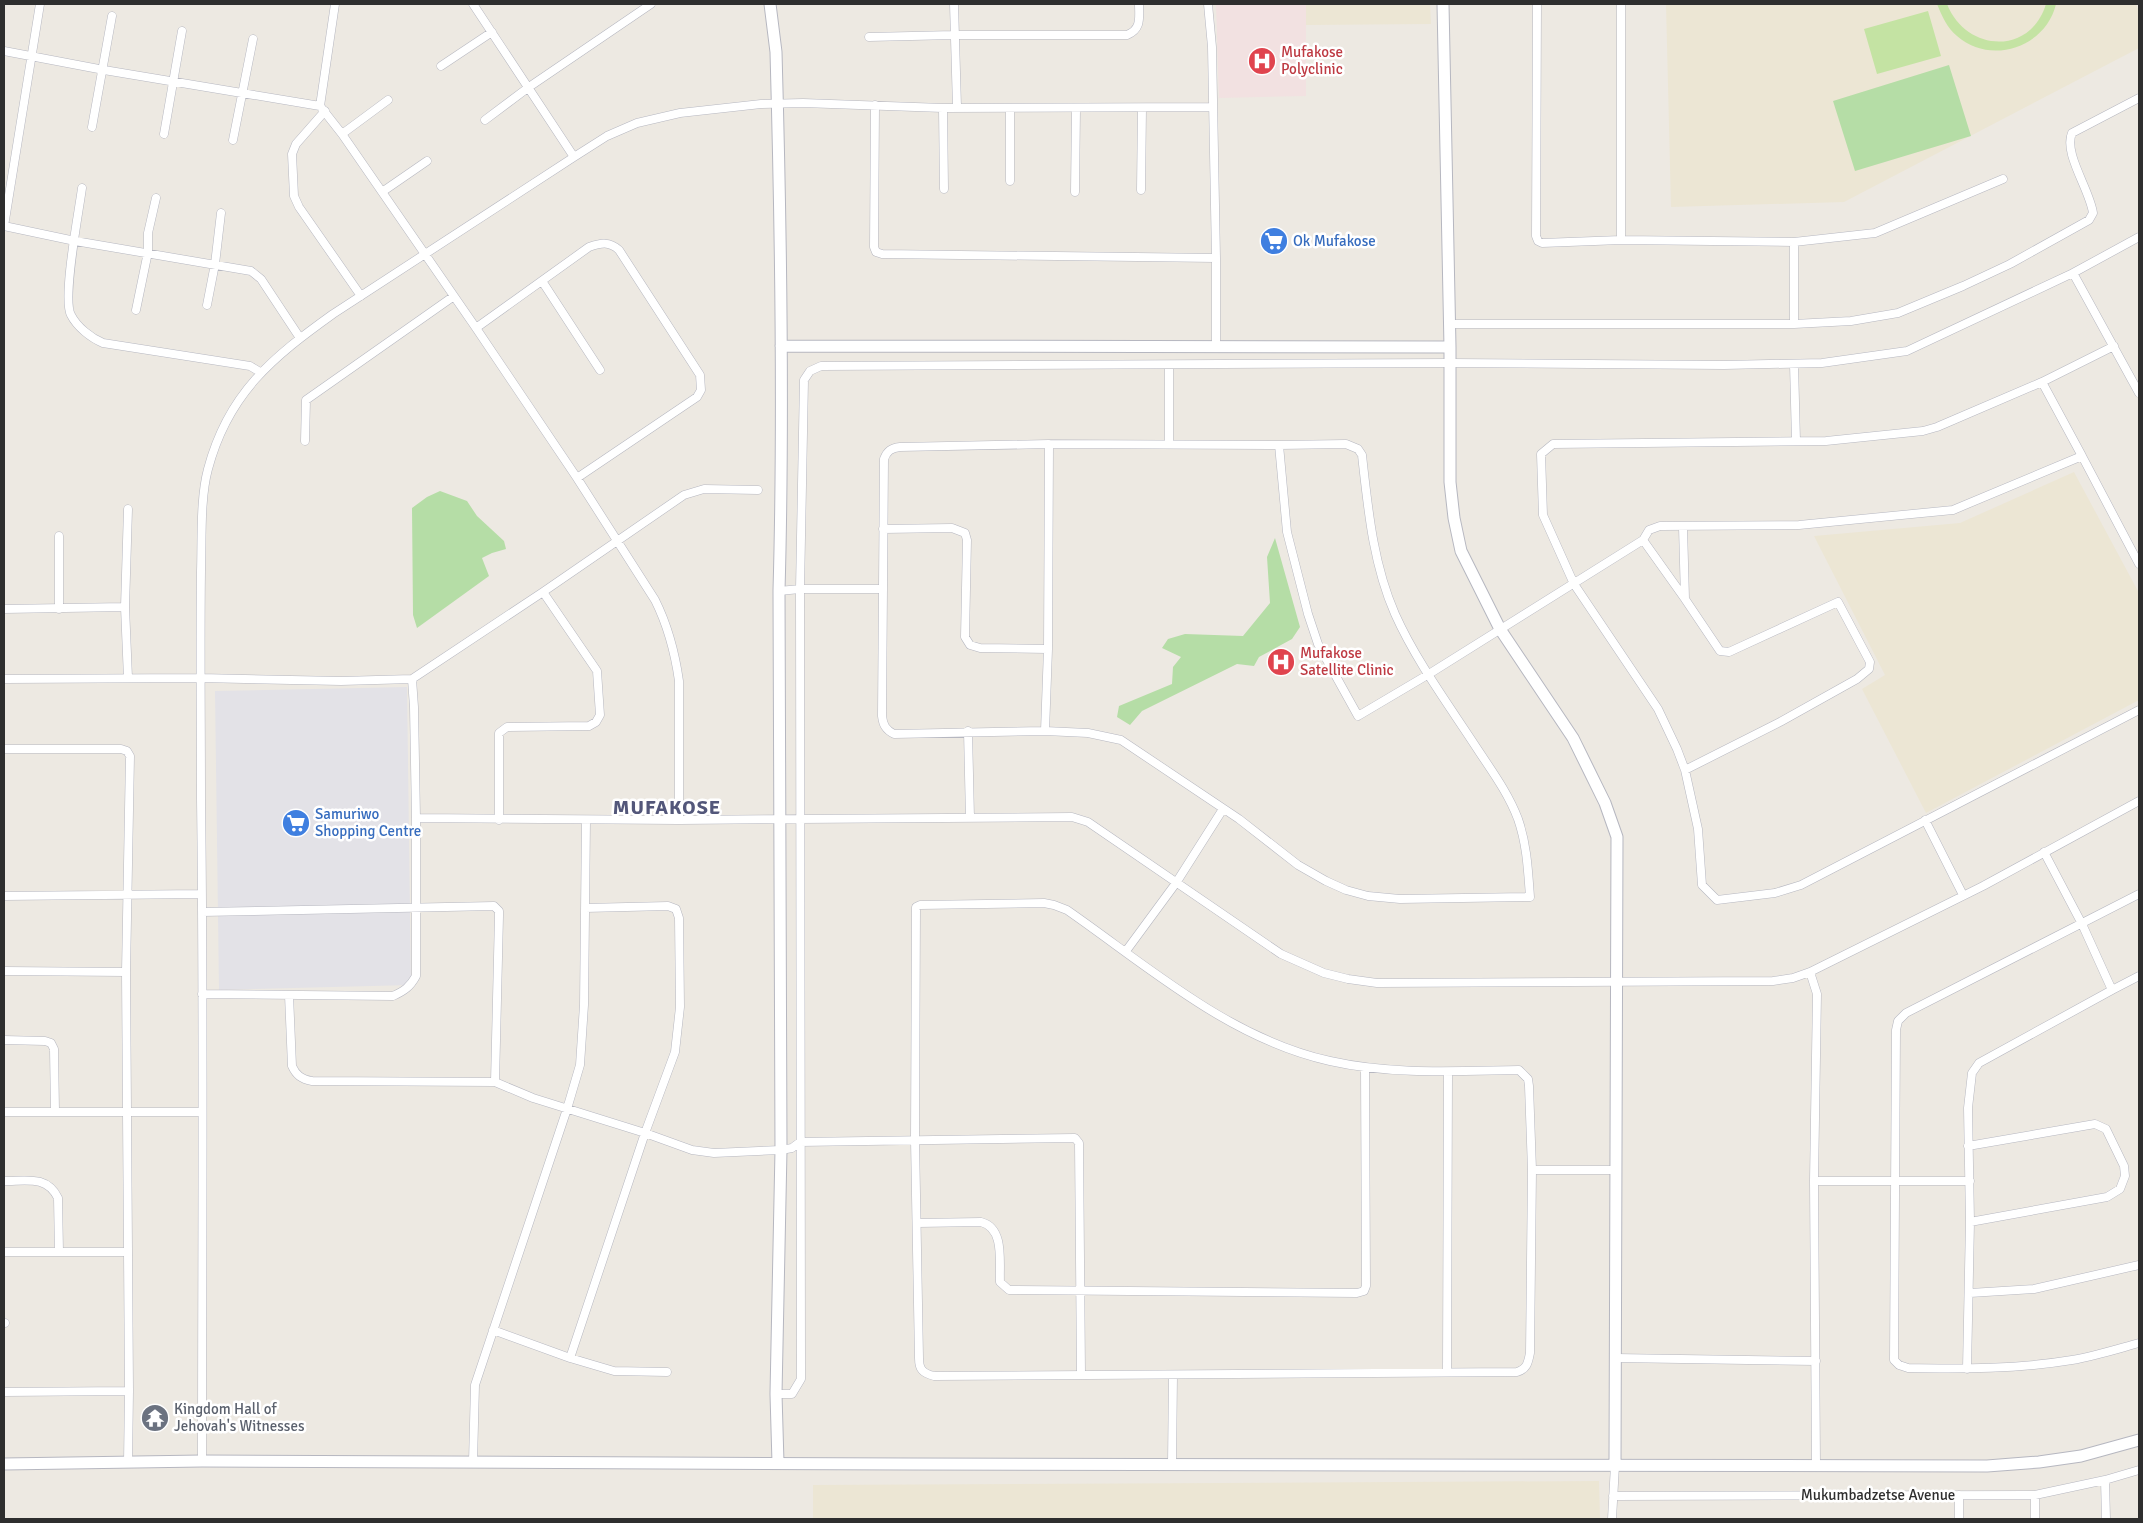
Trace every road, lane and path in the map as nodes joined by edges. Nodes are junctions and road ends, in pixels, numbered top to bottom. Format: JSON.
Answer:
{"nodes":[{"id":1,"x":40,"y":4,"type":"edge"},
{"id":2,"x":335,"y":4,"type":"edge"},
{"id":3,"x":473,"y":4,"type":"edge"},
{"id":4,"x":651,"y":4,"type":"edge"},
{"id":5,"x":770,"y":4,"type":"edge"},
{"id":6,"x":954,"y":4,"type":"edge"},
{"id":7,"x":1139,"y":4,"type":"edge"},
{"id":8,"x":1208,"y":4,"type":"edge"},
{"id":9,"x":1443,"y":4,"type":"edge"},
{"id":10,"x":1537,"y":4,"type":"edge"},
{"id":11,"x":1621,"y":4,"type":"edge"},
{"id":12,"x":112,"y":16,"type":"dead end"},
{"id":13,"x":182,"y":31,"type":"dead end"},
{"id":14,"x":492,"y":32,"type":"junction"},
{"id":15,"x":954,"y":35,"type":"junction"},
{"id":16,"x":869,"y":37,"type":"dead end"},
{"id":17,"x":254,"y":38,"type":"dead end"},
{"id":18,"x":4,"y":51,"type":"edge"},
{"id":19,"x":32,"y":57,"type":"junction"},
{"id":20,"x":441,"y":66,"type":"dead end"},
{"id":21,"x":104,"y":70,"type":"junction"},
{"id":22,"x":173,"y":80,"type":"junction"},
{"id":23,"x":528,"y":87,"type":"junction"},
{"id":24,"x":243,"y":92,"type":"junction"},
{"id":25,"x":2139,"y":98,"type":"edge"},
{"id":26,"x":388,"y":100,"type":"dead end"},
{"id":27,"x":777,"y":104,"type":"junction"},
{"id":28,"x":875,"y":105,"type":"junction"},
{"id":29,"x":957,"y":107,"type":"junction"},
{"id":30,"x":1213,"y":107,"type":"junction"},
{"id":31,"x":323,"y":108,"type":"junction"},
{"id":32,"x":944,"y":108,"type":"junction"},
{"id":33,"x":1010,"y":108,"type":"junction"},
{"id":34,"x":1076,"y":108,"type":"junction"},
{"id":35,"x":1142,"y":108,"type":"junction"},
{"id":36,"x":485,"y":120,"type":"dead end"},
{"id":37,"x":92,"y":128,"type":"dead end"},
{"id":38,"x":164,"y":134,"type":"dead end"},
{"id":39,"x":342,"y":134,"type":"junction"},
{"id":40,"x":233,"y":140,"type":"dead end"},
{"id":41,"x":574,"y":157,"type":"junction"},
{"id":42,"x":427,"y":161,"type":"dead end"},
{"id":43,"x":2003,"y":179,"type":"dead end"},
{"id":44,"x":1010,"y":181,"type":"dead end"},
{"id":45,"x":82,"y":188,"type":"dead end"},
{"id":46,"x":944,"y":190,"type":"dead end"},
{"id":47,"x":1141,"y":190,"type":"dead end"},
{"id":48,"x":382,"y":192,"type":"junction"},
{"id":49,"x":1075,"y":192,"type":"dead end"},
{"id":50,"x":156,"y":198,"type":"dead end"},
{"id":51,"x":221,"y":213,"type":"dead end"},
{"id":52,"x":4,"y":227,"type":"edge"},
{"id":53,"x":2139,"y":237,"type":"edge"},
{"id":54,"x":1622,"y":240,"type":"junction"},
{"id":55,"x":75,"y":241,"type":"junction"},
{"id":56,"x":1794,"y":242,"type":"junction"},
{"id":57,"x":148,"y":252,"type":"junction"},
{"id":58,"x":425,"y":254,"type":"junction"},
{"id":59,"x":1216,"y":258,"type":"junction"},
{"id":60,"x":215,"y":264,"type":"junction"},
{"id":61,"x":2073,"y":273,"type":"junction"},
{"id":62,"x":542,"y":282,"type":"junction"},
{"id":63,"x":361,"y":296,"type":"junction"},
{"id":64,"x":454,"y":296,"type":"junction"},
{"id":65,"x":207,"y":305,"type":"dead end"},
{"id":66,"x":136,"y":310,"type":"dead end"},
{"id":67,"x":1449,"y":324,"type":"junction"},
{"id":68,"x":1794,"y":324,"type":"junction"},
{"id":69,"x":476,"y":328,"type":"junction"},
{"id":70,"x":300,"y":338,"type":"junction"},
{"id":71,"x":781,"y":346,"type":"junction"},
{"id":72,"x":2114,"y":346,"type":"junction"},
{"id":73,"x":1216,"y":347,"type":"junction"},
{"id":74,"x":1450,"y":347,"type":"junction"},
{"id":75,"x":1450,"y":363,"type":"junction"},
{"id":76,"x":1794,"y":364,"type":"junction"},
{"id":77,"x":1169,"y":365,"type":"junction"},
{"id":78,"x":600,"y":370,"type":"dead end"},
{"id":79,"x":260,"y":372,"type":"junction"},
{"id":80,"x":2042,"y":382,"type":"junction"},
{"id":81,"x":2139,"y":393,"type":"edge"},
{"id":82,"x":305,"y":441,"type":"dead end"},
{"id":83,"x":1796,"y":441,"type":"junction"},
{"id":84,"x":1050,"y":444,"type":"junction"},
{"id":85,"x":1169,"y":444,"type":"junction"},
{"id":86,"x":1279,"y":445,"type":"junction"},
{"id":87,"x":2082,"y":456,"type":"junction"},
{"id":88,"x":577,"y":478,"type":"junction"},
{"id":89,"x":758,"y":490,"type":"dead end"},
{"id":90,"x":128,"y":509,"type":"dead end"},
{"id":91,"x":1683,"y":527,"type":"junction"},
{"id":92,"x":883,"y":529,"type":"junction"},
{"id":93,"x":59,"y":536,"type":"dead end"},
{"id":94,"x":1643,"y":540,"type":"junction"},
{"id":95,"x":617,"y":541,"type":"junction"},
{"id":96,"x":2139,"y":564,"type":"edge"},
{"id":97,"x":1574,"y":584,"type":"junction"},
{"id":98,"x":800,"y":589,"type":"junction"},
{"id":99,"x":882,"y":590,"type":"junction"},
{"id":100,"x":779,"y":591,"type":"junction"},
{"id":101,"x":544,"y":592,"type":"junction"},
{"id":102,"x":1685,"y":599,"type":"junction"},
{"id":103,"x":126,"y":607,"type":"junction"},
{"id":104,"x":4,"y":609,"type":"edge"},
{"id":105,"x":59,"y":609,"type":"junction"},
{"id":106,"x":1500,"y":629,"type":"junction"},
{"id":107,"x":1048,"y":649,"type":"junction"},
{"id":108,"x":1429,"y":674,"type":"junction"},
{"id":109,"x":128,"y":678,"type":"junction"},
{"id":110,"x":200,"y":678,"type":"junction"},
{"id":111,"x":4,"y":679,"type":"edge"},
{"id":112,"x":412,"y":679,"type":"junction"},
{"id":113,"x":2139,"y":710,"type":"edge"},
{"id":114,"x":1045,"y":730,"type":"junction"},
{"id":115,"x":968,"y":731,"type":"junction"},
{"id":116,"x":4,"y":749,"type":"edge"},
{"id":117,"x":1685,"y":770,"type":"junction"},
{"id":118,"x":2139,"y":801,"type":"edge"},
{"id":119,"x":1223,"y":810,"type":"junction"},
{"id":120,"x":416,"y":818,"type":"junction"},
{"id":121,"x":970,"y":818,"type":"junction"},
{"id":122,"x":780,"y":819,"type":"junction"},
{"id":123,"x":799,"y":819,"type":"junction"},
{"id":124,"x":499,"y":820,"type":"junction"},
{"id":125,"x":586,"y":820,"type":"junction"},
{"id":126,"x":679,"y":820,"type":"junction"},
{"id":127,"x":1925,"y":820,"type":"junction"},
{"id":128,"x":2044,"y":852,"type":"junction"},
{"id":129,"x":1176,"y":883,"type":"junction"},
{"id":130,"x":202,"y":894,"type":"junction"},
{"id":131,"x":2139,"y":894,"type":"edge"},
{"id":132,"x":1963,"y":895,"type":"junction"},
{"id":133,"x":4,"y":896,"type":"edge"},
{"id":134,"x":128,"y":896,"type":"junction"},
{"id":135,"x":416,"y":907,"type":"junction"},
{"id":136,"x":585,"y":908,"type":"junction"},
{"id":137,"x":202,"y":912,"type":"junction"},
{"id":138,"x":2082,"y":924,"type":"junction"},
{"id":139,"x":1126,"y":951,"type":"junction"},
{"id":140,"x":4,"y":971,"type":"edge"},
{"id":141,"x":126,"y":972,"type":"junction"},
{"id":142,"x":1810,"y":972,"type":"junction"},
{"id":143,"x":2139,"y":976,"type":"edge"},
{"id":144,"x":1616,"y":983,"type":"junction"},
{"id":145,"x":2112,"y":990,"type":"junction"},
{"id":146,"x":202,"y":994,"type":"junction"},
{"id":147,"x":289,"y":995,"type":"junction"},
{"id":148,"x":4,"y":1040,"type":"edge"},
{"id":149,"x":1365,"y":1067,"type":"junction"},
{"id":150,"x":1448,"y":1072,"type":"junction"},
{"id":151,"x":495,"y":1082,"type":"junction"},
{"id":152,"x":567,"y":1110,"type":"junction"},
{"id":153,"x":4,"y":1112,"type":"edge"},
{"id":154,"x":55,"y":1112,"type":"junction"},
{"id":155,"x":202,"y":1112,"type":"junction"},
{"id":156,"x":128,"y":1113,"type":"junction"},
{"id":157,"x":646,"y":1133,"type":"junction"},
{"id":158,"x":915,"y":1140,"type":"junction"},
{"id":159,"x":800,"y":1142,"type":"junction"},
{"id":160,"x":1968,"y":1146,"type":"junction"},
{"id":161,"x":781,"y":1150,"type":"junction"},
{"id":162,"x":1532,"y":1170,"type":"junction"},
{"id":163,"x":1616,"y":1170,"type":"junction"},
{"id":164,"x":4,"y":1181,"type":"edge"},
{"id":165,"x":1814,"y":1181,"type":"junction"},
{"id":166,"x":1970,"y":1181,"type":"junction"},
{"id":167,"x":1894,"y":1182,"type":"junction"},
{"id":168,"x":1970,"y":1222,"type":"junction"},
{"id":169,"x":918,"y":1223,"type":"junction"},
{"id":170,"x":4,"y":1252,"type":"edge"},
{"id":171,"x":59,"y":1252,"type":"junction"},
{"id":172,"x":127,"y":1252,"type":"junction"},
{"id":173,"x":2139,"y":1265,"type":"edge"},
{"id":174,"x":1080,"y":1290,"type":"junction"},
{"id":175,"x":1970,"y":1293,"type":"junction"},
{"id":176,"x":492,"y":1330,"type":"junction"},
{"id":177,"x":2139,"y":1343,"type":"edge"},
{"id":178,"x":570,"y":1358,"type":"junction"},
{"id":179,"x":1615,"y":1358,"type":"junction"},
{"id":180,"x":1816,"y":1361,"type":"junction"},
{"id":181,"x":1967,"y":1369,"type":"junction"},
{"id":182,"x":667,"y":1372,"type":"dead end"},
{"id":183,"x":1447,"y":1372,"type":"junction"},
{"id":184,"x":1081,"y":1374,"type":"junction"},
{"id":185,"x":1173,"y":1375,"type":"junction"},
{"id":186,"x":129,"y":1391,"type":"junction"},
{"id":187,"x":4,"y":1392,"type":"edge"},
{"id":188,"x":776,"y":1394,"type":"junction"},
{"id":189,"x":2139,"y":1440,"type":"edge"},
{"id":190,"x":202,"y":1461,"type":"junction"},
{"id":191,"x":473,"y":1462,"type":"junction"},
{"id":192,"x":128,"y":1463,"type":"junction"},
{"id":193,"x":778,"y":1463,"type":"junction"},
{"id":194,"x":4,"y":1464,"type":"edge"},
{"id":195,"x":1172,"y":1464,"type":"junction"},
{"id":196,"x":1816,"y":1464,"type":"junction"},
{"id":197,"x":1615,"y":1465,"type":"junction"},
{"id":198,"x":2139,"y":1470,"type":"edge"},
{"id":199,"x":2106,"y":1480,"type":"junction"},
{"id":200,"x":1959,"y":1495,"type":"junction"},
{"id":201,"x":2035,"y":1495,"type":"junction"},
{"id":202,"x":1613,"y":1496,"type":"junction"},
{"id":203,"x":1612,"y":1519,"type":"edge"},
{"id":204,"x":1959,"y":1519,"type":"edge"},
{"id":205,"x":2035,"y":1519,"type":"edge"},
{"id":206,"x":2106,"y":1519,"type":"edge"}],
"edges":[{"from":1,"to":19,"type":"street"},
{"from":2,"to":31,"type":"street"},
{"from":3,"to":14,"type":"street"},
{"from":4,"to":23,"type":"street"},
{"from":5,"to":27,"type":"street"},
{"from":6,"to":15,"type":"street"},
{"from":7,"to":15,"type":"street"},
{"from":8,"to":30,"type":"street"},
{"from":9,"to":67,"type":"street"},
{"from":10,"to":54,"type":"street"},
{"from":11,"to":54,"type":"street"},
{"from":12,"to":21,"type":"street"},
{"from":13,"to":22,"type":"street"},
{"from":14,"to":20,"type":"street"},
{"from":14,"to":23,"type":"street"},
{"from":15,"to":16,"type":"street"},
{"from":15,"to":29,"type":"street"},
{"from":17,"to":24,"type":"street"},
{"from":18,"to":19,"type":"street"},
{"from":19,"to":21,"type":"street"},
{"from":19,"to":52,"type":"street"},
{"from":21,"to":22,"type":"street"},
{"from":21,"to":37,"type":"street"},
{"from":22,"to":24,"type":"street"},
{"from":22,"to":38,"type":"street"},
{"from":23,"to":36,"type":"street"},
{"from":23,"to":41,"type":"street"},
{"from":24,"to":31,"type":"street"},
{"from":24,"to":40,"type":"street"},
{"from":25,"to":68,"type":"street"},
{"from":26,"to":39,"type":"street"},
{"from":27,"to":28,"type":"street"},
{"from":27,"to":41,"type":"street"},
{"from":27,"to":71,"type":"street"},
{"from":28,"to":32,"type":"street"},
{"from":28,"to":59,"type":"street"},
{"from":29,"to":32,"type":"street"},
{"from":29,"to":33,"type":"street"},
{"from":30,"to":35,"type":"street"},
{"from":30,"to":59,"type":"street"},
{"from":31,"to":39,"type":"street"},
{"from":31,"to":63,"type":"street"},
{"from":32,"to":46,"type":"street"},
{"from":33,"to":34,"type":"street"},
{"from":33,"to":44,"type":"street"},
{"from":34,"to":35,"type":"street"},
{"from":34,"to":49,"type":"street"},
{"from":35,"to":47,"type":"street"},
{"from":39,"to":48,"type":"street"},
{"from":41,"to":58,"type":"street"},
{"from":42,"to":48,"type":"street"},
{"from":43,"to":56,"type":"street"},
{"from":45,"to":55,"type":"street"},
{"from":48,"to":58,"type":"street"},
{"from":50,"to":57,"type":"street"},
{"from":51,"to":60,"type":"street"},
{"from":52,"to":55,"type":"street"},
{"from":53,"to":61,"type":"street"},
{"from":54,"to":56,"type":"street"},
{"from":55,"to":57,"type":"street"},
{"from":55,"to":79,"type":"street"},
{"from":56,"to":68,"type":"street"},
{"from":57,"to":60,"type":"street"},
{"from":57,"to":66,"type":"street"},
{"from":58,"to":63,"type":"street"},
{"from":58,"to":64,"type":"street"},
{"from":59,"to":73,"type":"street"},
{"from":60,"to":65,"type":"street"},
{"from":60,"to":70,"type":"street"},
{"from":61,"to":72,"type":"street"},
{"from":61,"to":76,"type":"street"},
{"from":62,"to":69,"type":"street"},
{"from":62,"to":78,"type":"street"},
{"from":62,"to":88,"type":"street"},
{"from":63,"to":70,"type":"street"},
{"from":64,"to":69,"type":"street"},
{"from":64,"to":82,"type":"street"},
{"from":67,"to":68,"type":"street"},
{"from":67,"to":74,"type":"street"},
{"from":69,"to":88,"type":"street"},
{"from":70,"to":79,"type":"street"},
{"from":71,"to":73,"type":"street"},
{"from":71,"to":100,"type":"street"},
{"from":72,"to":80,"type":"street"},
{"from":72,"to":81,"type":"street"},
{"from":73,"to":74,"type":"street"},
{"from":74,"to":75,"type":"street"},
{"from":75,"to":76,"type":"street"},
{"from":75,"to":77,"type":"street"},
{"from":75,"to":106,"type":"street"},
{"from":76,"to":83,"type":"street"},
{"from":77,"to":85,"type":"street"},
{"from":77,"to":98,"type":"street"},
{"from":79,"to":110,"type":"street"},
{"from":80,"to":83,"type":"street"},
{"from":80,"to":87,"type":"street"},
{"from":83,"to":97,"type":"street"},
{"from":84,"to":85,"type":"street"},
{"from":84,"to":92,"type":"street"},
{"from":84,"to":107,"type":"street"},
{"from":85,"to":86,"type":"street"},
{"from":86,"to":108,"type":"street"},
{"from":86,"to":108,"type":"street"},
{"from":87,"to":91,"type":"street"},
{"from":87,"to":96,"type":"street"},
{"from":88,"to":95,"type":"street"},
{"from":89,"to":95,"type":"street"},
{"from":90,"to":103,"type":"street"},
{"from":91,"to":94,"type":"street"},
{"from":91,"to":102,"type":"street"},
{"from":92,"to":99,"type":"street"},
{"from":92,"to":107,"type":"street"},
{"from":93,"to":105,"type":"street"},
{"from":94,"to":97,"type":"street"},
{"from":94,"to":102,"type":"street"},
{"from":95,"to":101,"type":"street"},
{"from":95,"to":126,"type":"street"},
{"from":97,"to":106,"type":"street"},
{"from":97,"to":117,"type":"street"},
{"from":98,"to":99,"type":"street"},
{"from":98,"to":100,"type":"street"},
{"from":98,"to":123,"type":"street"},
{"from":99,"to":115,"type":"street"},
{"from":100,"to":122,"type":"street"},
{"from":101,"to":112,"type":"street"},
{"from":101,"to":124,"type":"street"},
{"from":102,"to":117,"type":"street"},
{"from":103,"to":105,"type":"street"},
{"from":103,"to":109,"type":"street"},
{"from":104,"to":105,"type":"street"},
{"from":106,"to":108,"type":"street"},
{"from":106,"to":144,"type":"street"},
{"from":107,"to":114,"type":"street"},
{"from":108,"to":119,"type":"street"},
{"from":109,"to":110,"type":"street"},
{"from":109,"to":111,"type":"street"},
{"from":110,"to":112,"type":"street"},
{"from":110,"to":130,"type":"street"},
{"from":112,"to":120,"type":"street"},
{"from":113,"to":127,"type":"street"},
{"from":114,"to":115,"type":"street"},
{"from":114,"to":119,"type":"street"},
{"from":115,"to":121,"type":"street"},
{"from":116,"to":134,"type":"street"},
{"from":117,"to":127,"type":"street"},
{"from":118,"to":128,"type":"street"},
{"from":119,"to":129,"type":"street"},
{"from":120,"to":124,"type":"street"},
{"from":120,"to":135,"type":"street"},
{"from":121,"to":123,"type":"street"},
{"from":121,"to":129,"type":"street"},
{"from":122,"to":123,"type":"street"},
{"from":122,"to":126,"type":"street"},
{"from":122,"to":161,"type":"street"},
{"from":123,"to":159,"type":"street"},
{"from":124,"to":125,"type":"street"},
{"from":125,"to":126,"type":"street"},
{"from":125,"to":136,"type":"street"},
{"from":127,"to":132,"type":"street"},
{"from":128,"to":132,"type":"street"},
{"from":128,"to":138,"type":"street"},
{"from":129,"to":139,"type":"street"},
{"from":129,"to":144,"type":"street"},
{"from":130,"to":134,"type":"street"},
{"from":130,"to":137,"type":"street"},
{"from":131,"to":138,"type":"street"},
{"from":132,"to":142,"type":"street"},
{"from":133,"to":134,"type":"street"},
{"from":134,"to":141,"type":"street"},
{"from":135,"to":137,"type":"street"},
{"from":135,"to":147,"type":"street"},
{"from":135,"to":151,"type":"street"},
{"from":136,"to":152,"type":"street"},
{"from":136,"to":157,"type":"street"},
{"from":137,"to":146,"type":"street"},
{"from":138,"to":145,"type":"street"},
{"from":138,"to":167,"type":"street"},
{"from":139,"to":149,"type":"street"},
{"from":139,"to":158,"type":"street"},
{"from":140,"to":141,"type":"street"},
{"from":141,"to":156,"type":"street"},
{"from":142,"to":144,"type":"street"},
{"from":142,"to":165,"type":"street"},
{"from":143,"to":145,"type":"street"},
{"from":144,"to":163,"type":"street"},
{"from":145,"to":160,"type":"street"},
{"from":146,"to":147,"type":"street"},
{"from":146,"to":155,"type":"street"},
{"from":147,"to":151,"type":"street"},
{"from":148,"to":154,"type":"street"},
{"from":149,"to":150,"type":"street"},
{"from":149,"to":174,"type":"street"},
{"from":150,"to":162,"type":"street"},
{"from":150,"to":183,"type":"street"},
{"from":151,"to":152,"type":"street"},
{"from":152,"to":157,"type":"street"},
{"from":152,"to":176,"type":"street"},
{"from":153,"to":154,"type":"street"},
{"from":154,"to":156,"type":"street"},
{"from":155,"to":156,"type":"street"},
{"from":155,"to":190,"type":"street"},
{"from":156,"to":172,"type":"street"},
{"from":157,"to":161,"type":"street"},
{"from":157,"to":178,"type":"street"},
{"from":158,"to":159,"type":"street"},
{"from":158,"to":169,"type":"street"},
{"from":158,"to":174,"type":"street"},
{"from":159,"to":161,"type":"street"},
{"from":159,"to":188,"type":"street"},
{"from":160,"to":166,"type":"street"},
{"from":160,"to":168,"type":"street"},
{"from":161,"to":188,"type":"street"},
{"from":162,"to":163,"type":"street"},
{"from":162,"to":183,"type":"street"},
{"from":163,"to":179,"type":"street"},
{"from":164,"to":171,"type":"street"},
{"from":165,"to":167,"type":"street"},
{"from":165,"to":180,"type":"street"},
{"from":166,"to":167,"type":"street"},
{"from":166,"to":168,"type":"street"},
{"from":167,"to":181,"type":"street"},
{"from":168,"to":175,"type":"street"},
{"from":169,"to":174,"type":"street"},
{"from":169,"to":184,"type":"street"},
{"from":170,"to":171,"type":"street"},
{"from":171,"to":172,"type":"street"},
{"from":172,"to":186,"type":"street"},
{"from":173,"to":175,"type":"street"},
{"from":174,"to":184,"type":"street"},
{"from":175,"to":181,"type":"street"},
{"from":176,"to":178,"type":"street"},
{"from":176,"to":191,"type":"street"},
{"from":177,"to":181,"type":"street"},
{"from":178,"to":182,"type":"street"},
{"from":179,"to":180,"type":"street"},
{"from":179,"to":197,"type":"street"},
{"from":180,"to":196,"type":"street"},
{"from":183,"to":185,"type":"street"},
{"from":184,"to":185,"type":"street"},
{"from":185,"to":195,"type":"street"},
{"from":186,"to":187,"type":"street"},
{"from":186,"to":192,"type":"street"},
{"from":188,"to":193,"type":"street"},
{"from":189,"to":196,"type":"street"},
{"from":190,"to":191,"type":"street"},
{"from":190,"to":192,"type":"street"},
{"from":191,"to":193,"type":"street"},
{"from":192,"to":194,"type":"street"},
{"from":193,"to":195,"type":"street"},
{"from":195,"to":197,"type":"street"},
{"from":196,"to":197,"type":"street"},
{"from":197,"to":202,"type":"street"},
{"from":198,"to":199,"type":"street","name":"Mukumbadzetse Avenue"},
{"from":199,"to":201,"type":"street","name":"Mukumbadzetse Avenue"},
{"from":199,"to":206,"type":"street"},
{"from":200,"to":201,"type":"street","name":"Mukumbadzetse Avenue"},
{"from":200,"to":202,"type":"street","name":"Mukumbadzetse Avenue"},
{"from":200,"to":204,"type":"street"},
{"from":201,"to":205,"type":"street"},
{"from":202,"to":203,"type":"street"}]}
